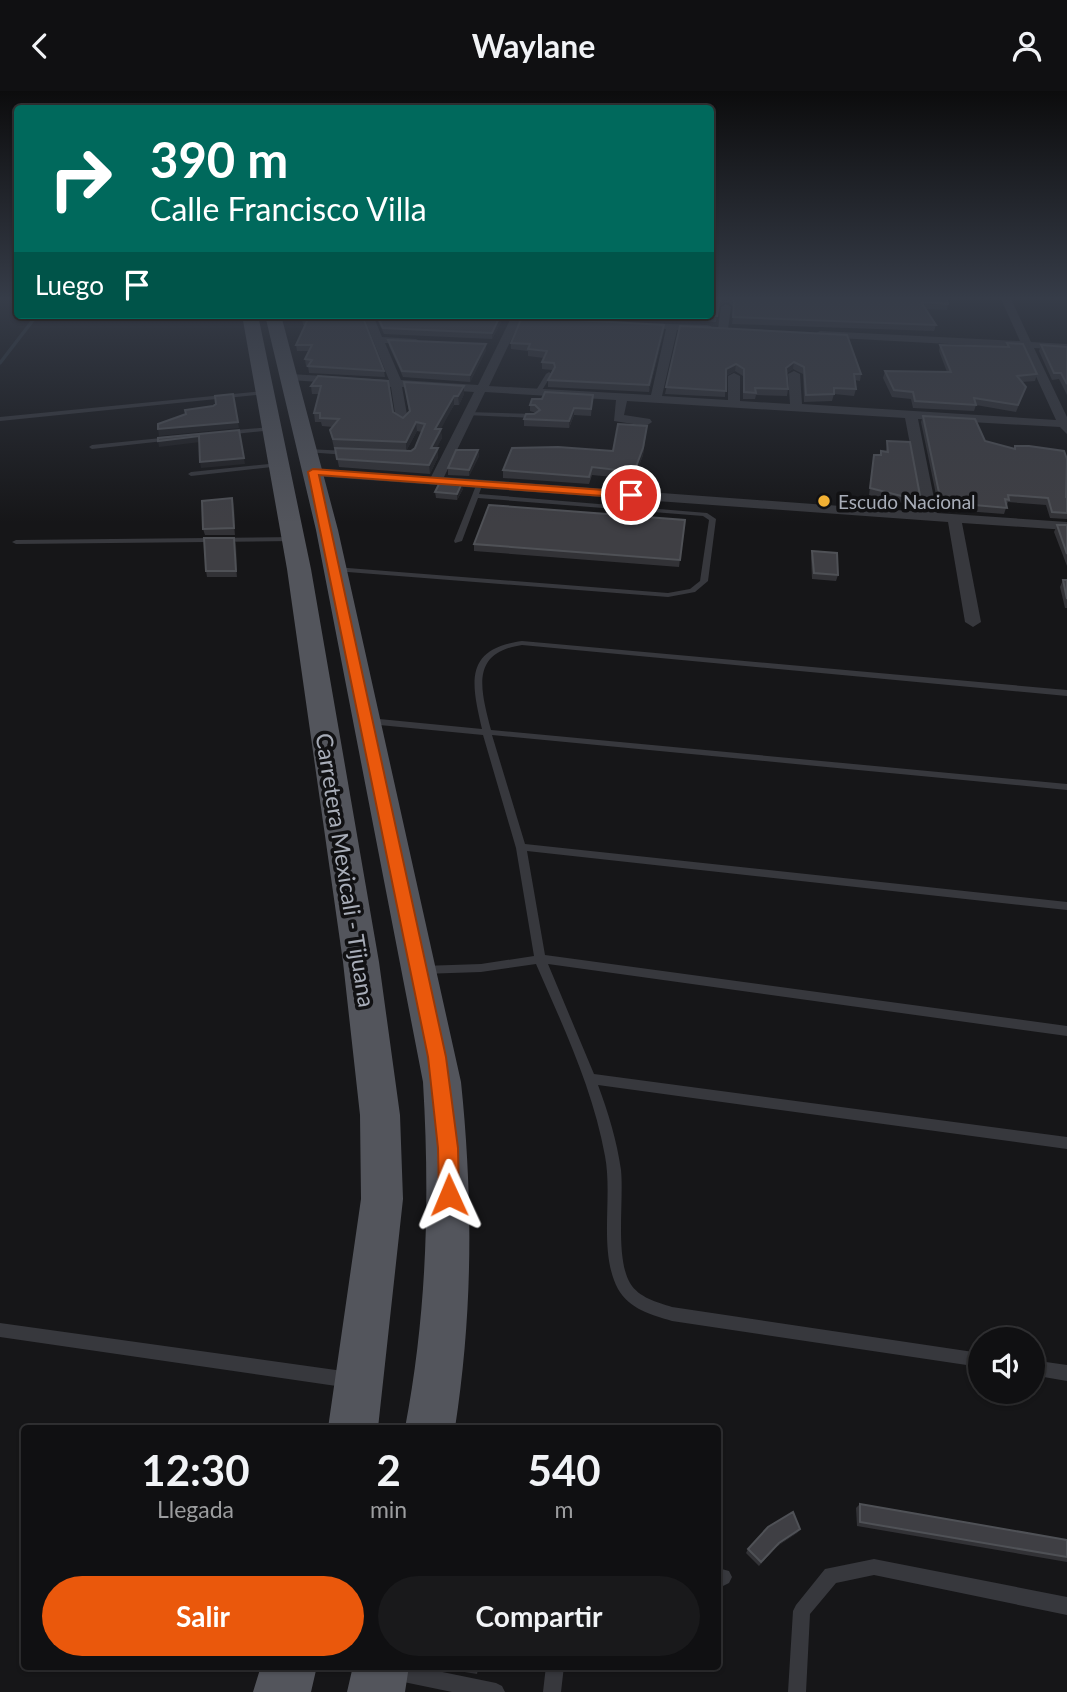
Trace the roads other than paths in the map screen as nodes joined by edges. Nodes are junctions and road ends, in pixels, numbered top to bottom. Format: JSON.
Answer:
{"nodes":[{"id":1,"x":273,"y":374,"type":"edge"},
{"id":2,"x":276,"y":374,"type":"edge"},
{"id":3,"x":393,"y":374,"type":"edge"},
{"id":4,"x":488,"y":374,"type":"edge"},
{"id":5,"x":549,"y":374,"type":"edge"},
{"id":6,"x":662,"y":374,"type":"edge"},
{"id":7,"x":794,"y":374,"type":"dead end"},
{"id":8,"x":1040,"y":374,"type":"edge"},
{"id":9,"x":734,"y":376,"type":"dead end"},
{"id":10,"x":397,"y":383,"type":"junction"},
{"id":11,"x":277,"y":385,"type":"junction"},
{"id":12,"x":481,"y":389,"type":"junction"},
{"id":13,"x":538,"y":392,"type":"junction"},
{"id":14,"x":622,"y":397,"type":"junction"},
{"id":15,"x":656,"y":399,"type":"junction"},
{"id":16,"x":734,"y":404,"type":"junction"},
{"id":17,"x":796,"y":408,"type":"junction"},
{"id":18,"x":468,"y":414,"type":"junction"},
{"id":19,"x":534,"y":416,"type":"edge"},
{"id":20,"x":911,"y":416,"type":"junction"},
{"id":21,"x":0,"y":419,"type":"edge"},
{"id":22,"x":402,"y":420,"type":"edge"},
{"id":23,"x":646,"y":422,"type":"dead end"},
{"id":24,"x":1066,"y":426,"type":"edge"},
{"id":25,"x":271,"y":429,"type":"junction"},
{"id":26,"x":213,"y":435,"type":"edge"},
{"id":27,"x":186,"y":437,"type":"edge"},
{"id":28,"x":92,"y":447,"type":"dead end"},
{"id":29,"x":355,"y":454,"type":"edge"},
{"id":30,"x":311,"y":461,"type":"junction"},
{"id":31,"x":279,"y":465,"type":"junction"},
{"id":32,"x":191,"y":474,"type":"dead end"},
{"id":33,"x":436,"y":480,"type":"junction"},
{"id":34,"x":477,"y":490,"type":"junction"},
{"id":35,"x":931,"y":516,"type":"junction"},
{"id":36,"x":954,"y":517,"type":"junction"},
{"id":37,"x":1067,"y":526,"type":"edge"},
{"id":38,"x":293,"y":539,"type":"junction"},
{"id":39,"x":458,"y":541,"type":"dead end"},
{"id":40,"x":16,"y":542,"type":"dead end"},
{"id":41,"x":335,"y":569,"type":"junction"},
{"id":42,"x":973,"y":622,"type":"dead end"},
{"id":43,"x":1067,"y":693,"type":"edge"},
{"id":44,"x":367,"y":721,"type":"junction"},
{"id":45,"x":488,"y":732,"type":"junction"},
{"id":46,"x":1067,"y":787,"type":"edge"},
{"id":47,"x":521,"y":847,"type":"junction"},
{"id":48,"x":1067,"y":906,"type":"edge"},
{"id":49,"x":540,"y":959,"type":"junction"},
{"id":50,"x":419,"y":970,"type":"junction"},
{"id":51,"x":1067,"y":1031,"type":"edge"},
{"id":52,"x":591,"y":1079,"type":"junction"},
{"id":53,"x":1067,"y":1143,"type":"edge"},
{"id":54,"x":0,"y":1330,"type":"edge"},
{"id":55,"x":968,"y":1358,"type":"edge"},
{"id":56,"x":1045,"y":1369,"type":"edge"},
{"id":57,"x":1067,"y":1373,"type":"edge"},
{"id":58,"x":359,"y":1381,"type":"junction"},
{"id":59,"x":353,"y":1425,"type":"edge"},
{"id":60,"x":430,"y":1425,"type":"edge"},
{"id":61,"x":1067,"y":1606,"type":"edge"},
{"id":62,"x":288,"y":1670,"type":"edge"},
{"id":63,"x":555,"y":1670,"type":"edge"},
{"id":64,"x":379,"y":1675,"type":"edge"},
{"id":65,"x":282,"y":1692,"type":"edge"},
{"id":66,"x":496,"y":1692,"type":"edge"},
{"id":67,"x":552,"y":1692,"type":"edge"},
{"id":68,"x":797,"y":1692,"type":"edge"}],
"edges":[{"from":1,"to":11,"type":"main road","name":"Carretera Mexicali - Tijuana"},
{"from":2,"to":11,"type":"main road","name":"Carretera Mexicali - Tijuana"},
{"from":3,"to":10,"type":"street"},
{"from":4,"to":12,"type":"street"},
{"from":5,"to":13,"type":"lane"},
{"from":6,"to":15,"type":"street"},
{"from":7,"to":17,"type":"street"},
{"from":8,"to":24,"type":"street"},
{"from":9,"to":16,"type":"street"},
{"from":10,"to":11,"type":"street"},
{"from":10,"to":12,"type":"street"},
{"from":10,"to":22,"type":"street"},
{"from":11,"to":21,"type":"lane"},
{"from":11,"to":25,"type":"main road","name":"Carretera Mexicali - Tijuana"},
{"from":11,"to":30,"type":"main road","name":"Carretera Mexicali - Tijuana"},
{"from":12,"to":13,"type":"street"},
{"from":12,"to":18,"type":"street"},
{"from":13,"to":14,"type":"street"},
{"from":14,"to":15,"type":"street"},
{"from":14,"to":23,"type":"street"},
{"from":15,"to":16,"type":"street"},
{"from":16,"to":17,"type":"street"},
{"from":17,"to":20,"type":"street"},
{"from":18,"to":19,"type":"lane"},
{"from":18,"to":33,"type":"street"},
{"from":20,"to":24,"type":"street"},
{"from":20,"to":35,"type":"street"},
{"from":25,"to":26,"type":"lane"},
{"from":25,"to":31,"type":"main road","name":"Carretera Mexicali - Tijuana"},
{"from":27,"to":28,"type":"lane"},
{"from":29,"to":30,"type":"lane"},
{"from":30,"to":33,"type":"street"},
{"from":30,"to":41,"type":"main road","name":"Carretera Mexicali - Tijuana"},
{"from":31,"to":32,"type":"lane"},
{"from":31,"to":38,"type":"main road","name":"Carretera Mexicali - Tijuana"},
{"from":33,"to":34,"type":"street"},
{"from":34,"to":35,"type":"street"},
{"from":34,"to":39,"type":"lane"},
{"from":34,"to":41,"type":"lane"},
{"from":35,"to":36,"type":"street"},
{"from":36,"to":37,"type":"street"},
{"from":36,"to":42,"type":"street"},
{"from":38,"to":40,"type":"lane"},
{"from":38,"to":58,"type":"main road","name":"Carretera Mexicali - Tijuana"},
{"from":41,"to":44,"type":"main road","name":"Carretera Mexicali - Tijuana"},
{"from":43,"to":45,"type":"lane"},
{"from":44,"to":45,"type":"lane"},
{"from":44,"to":50,"type":"main road","name":"Carretera Mexicali - Tijuana"},
{"from":45,"to":46,"type":"lane"},
{"from":45,"to":47,"type":"lane"},
{"from":47,"to":48,"type":"lane"},
{"from":47,"to":49,"type":"lane"},
{"from":49,"to":50,"type":"lane"},
{"from":49,"to":51,"type":"lane"},
{"from":49,"to":52,"type":"lane"},
{"from":50,"to":60,"type":"main road","name":"Carretera Mexicali - Tijuana"},
{"from":52,"to":53,"type":"lane"},
{"from":52,"to":55,"type":"lane"},
{"from":54,"to":58,"type":"lane"},
{"from":56,"to":57,"type":"lane"},
{"from":58,"to":59,"type":"main road","name":"Carretera Mexicali - Tijuana"},
{"from":61,"to":68,"type":"lane"},
{"from":62,"to":65,"type":"main road"},
{"from":63,"to":67,"type":"lane"},
{"from":64,"to":66,"type":"lane"}]}
